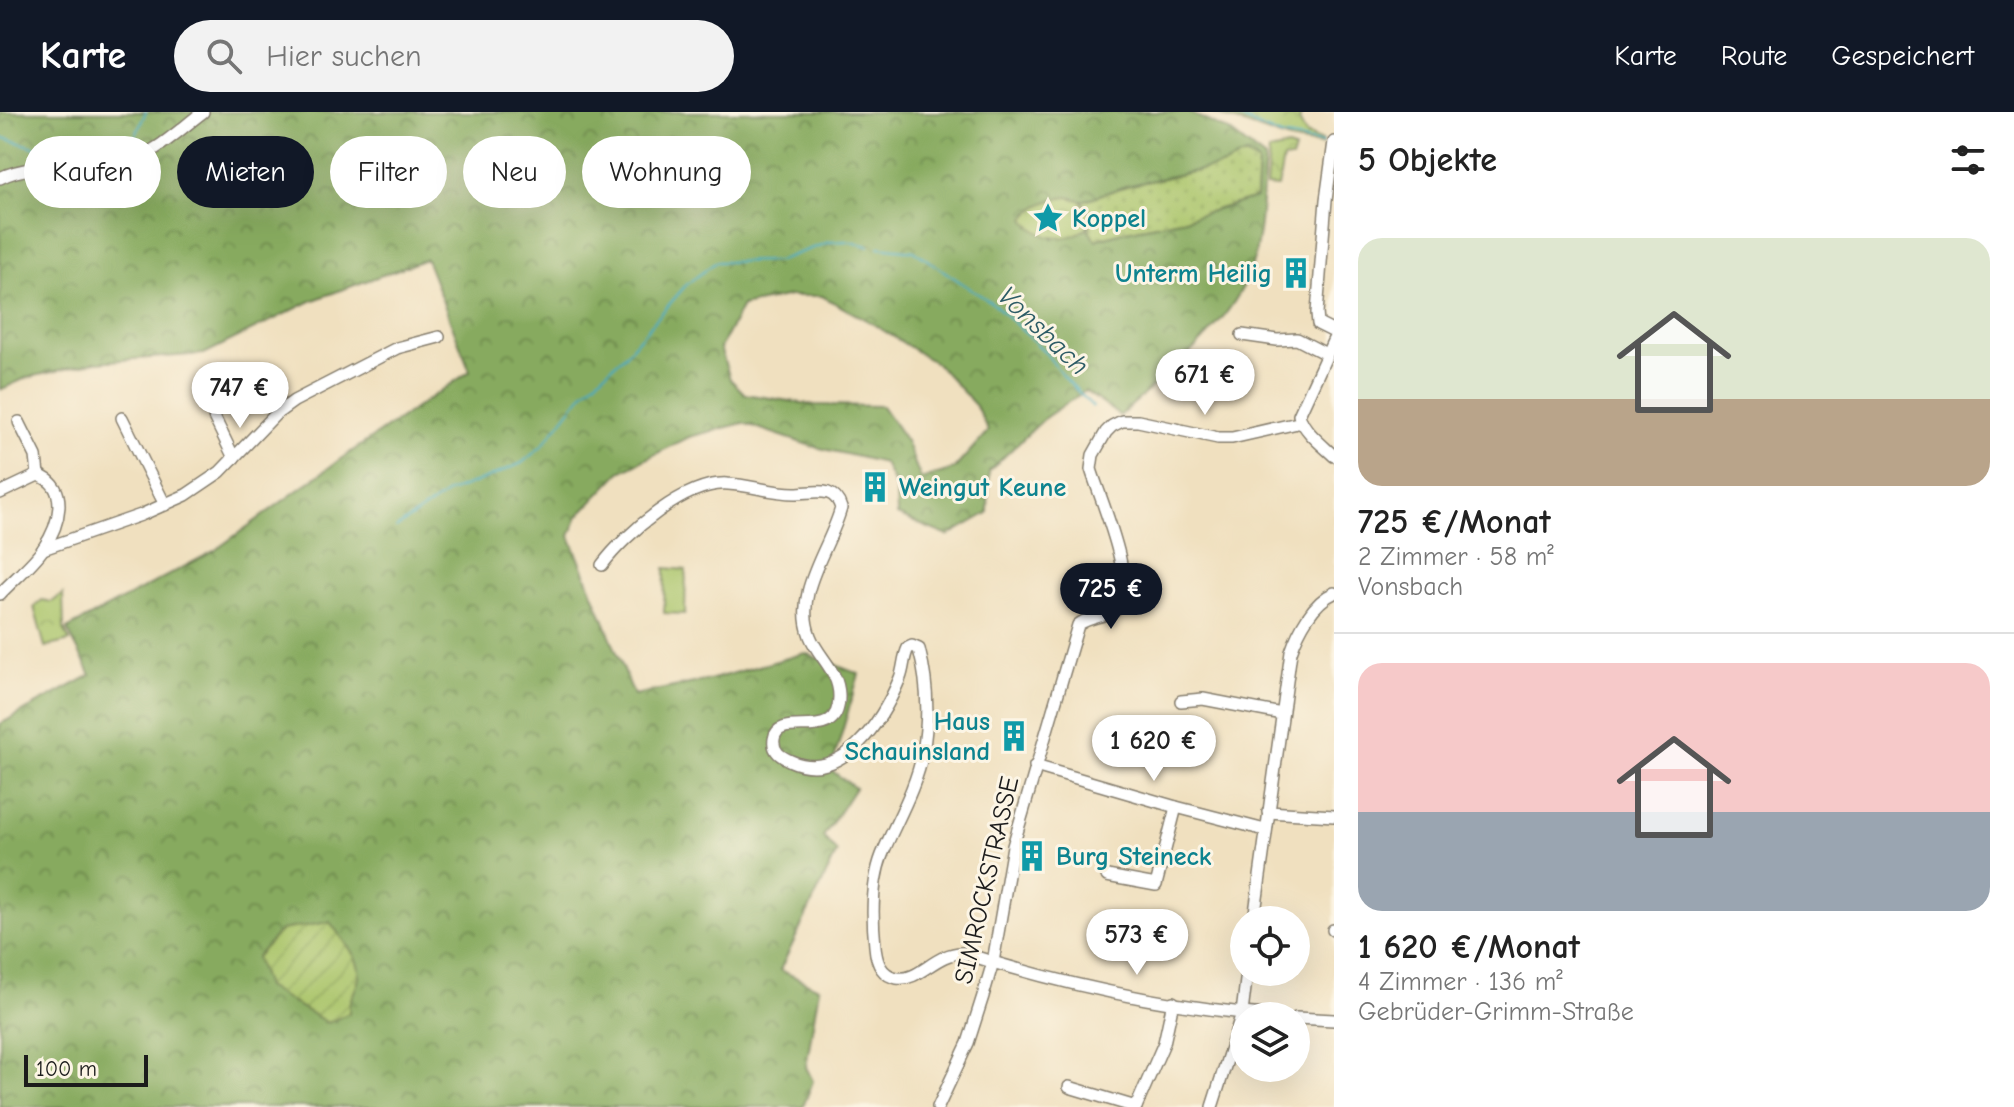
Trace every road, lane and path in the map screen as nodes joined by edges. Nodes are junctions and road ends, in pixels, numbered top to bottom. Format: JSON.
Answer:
{"nodes":[{"id":1,"x":203,"y":112,"type":"edge"},
{"id":2,"x":1333,"y":148,"type":"edge"},
{"id":3,"x":0,"y":178,"type":"edge"},
{"id":4,"x":1334,"y":332,"type":"edge"},
{"id":5,"x":1242,"y":335,"type":"dead end"},
{"id":6,"x":439,"y":337,"type":"dead end"},
{"id":7,"x":1334,"y":339,"type":"edge"},
{"id":8,"x":1326,"y":354,"type":"junction"},
{"id":9,"x":214,"y":417,"type":"dead end"},
{"id":10,"x":122,"y":418,"type":"dead end"},
{"id":11,"x":19,"y":422,"type":"dead end"},
{"id":12,"x":1302,"y":422,"type":"junction"},
{"id":13,"x":1334,"y":456,"type":"edge"},
{"id":14,"x":234,"y":458,"type":"junction"},
{"id":15,"x":38,"y":475,"type":"junction"},
{"id":16,"x":0,"y":493,"type":"edge"},
{"id":17,"x":165,"y":505,"type":"junction"},
{"id":18,"x":43,"y":549,"type":"junction"},
{"id":19,"x":602,"y":565,"type":"dead end"},
{"id":20,"x":1334,"y":593,"type":"edge"},
{"id":21,"x":0,"y":594,"type":"edge"},
{"id":22,"x":1181,"y":701,"type":"dead end"},
{"id":23,"x":1282,"y":714,"type":"junction"},
{"id":24,"x":1035,"y":766,"type":"junction"},
{"id":25,"x":1176,"y":807,"type":"junction"},
{"id":26,"x":1268,"y":812,"type":"junction"},
{"id":27,"x":1334,"y":816,"type":"edge"},
{"id":28,"x":1265,"y":830,"type":"junction"},
{"id":29,"x":1107,"y":876,"type":"dead end"},
{"id":30,"x":1256,"y":906,"type":"edge"},
{"id":31,"x":993,"y":962,"type":"junction"},
{"id":32,"x":1173,"y":1002,"type":"junction"},
{"id":33,"x":1230,"y":1011,"type":"edge"},
{"id":34,"x":1310,"y":1019,"type":"edge"},
{"id":35,"x":1334,"y":1020,"type":"edge"},
{"id":36,"x":1230,"y":1051,"type":"edge"},
{"id":37,"x":1069,"y":1087,"type":"dead end"},
{"id":38,"x":938,"y":1107,"type":"edge"},
{"id":39,"x":1136,"y":1107,"type":"edge"},
{"id":40,"x":1212,"y":1107,"type":"edge"}],
"edges":[{"from":1,"to":3,"type":"street"},
{"from":2,"to":4,"type":"street"},
{"from":5,"to":8,"type":"street"},
{"from":6,"to":14,"type":"street"},
{"from":7,"to":8,"type":"street"},
{"from":8,"to":12,"type":"street"},
{"from":9,"to":14,"type":"street"},
{"from":10,"to":17,"type":"street"},
{"from":11,"to":15,"type":"street"},
{"from":12,"to":13,"type":"street"},
{"from":12,"to":24,"type":"street","name":"SIMROCKSTRASSE"},
{"from":14,"to":17,"type":"street"},
{"from":15,"to":16,"type":"street"},
{"from":15,"to":18,"type":"street"},
{"from":17,"to":18,"type":"street"},
{"from":18,"to":21,"type":"street"},
{"from":19,"to":31,"type":"street"},
{"from":20,"to":23,"type":"street"},
{"from":22,"to":23,"type":"street"},
{"from":23,"to":26,"type":"street"},
{"from":24,"to":25,"type":"street"},
{"from":24,"to":31,"type":"street","name":"SIMROCKSTRASSE"},
{"from":25,"to":28,"type":"street"},
{"from":25,"to":29,"type":"street"},
{"from":26,"to":27,"type":"street"},
{"from":26,"to":28,"type":"street"},
{"from":28,"to":30,"type":"street"},
{"from":31,"to":32,"type":"street"},
{"from":31,"to":38,"type":"street","name":"SIMROCKSTRASSE"},
{"from":32,"to":33,"type":"street"},
{"from":32,"to":39,"type":"street"},
{"from":34,"to":35,"type":"street"},
{"from":36,"to":40,"type":"street"},
{"from":37,"to":39,"type":"street"}]}
